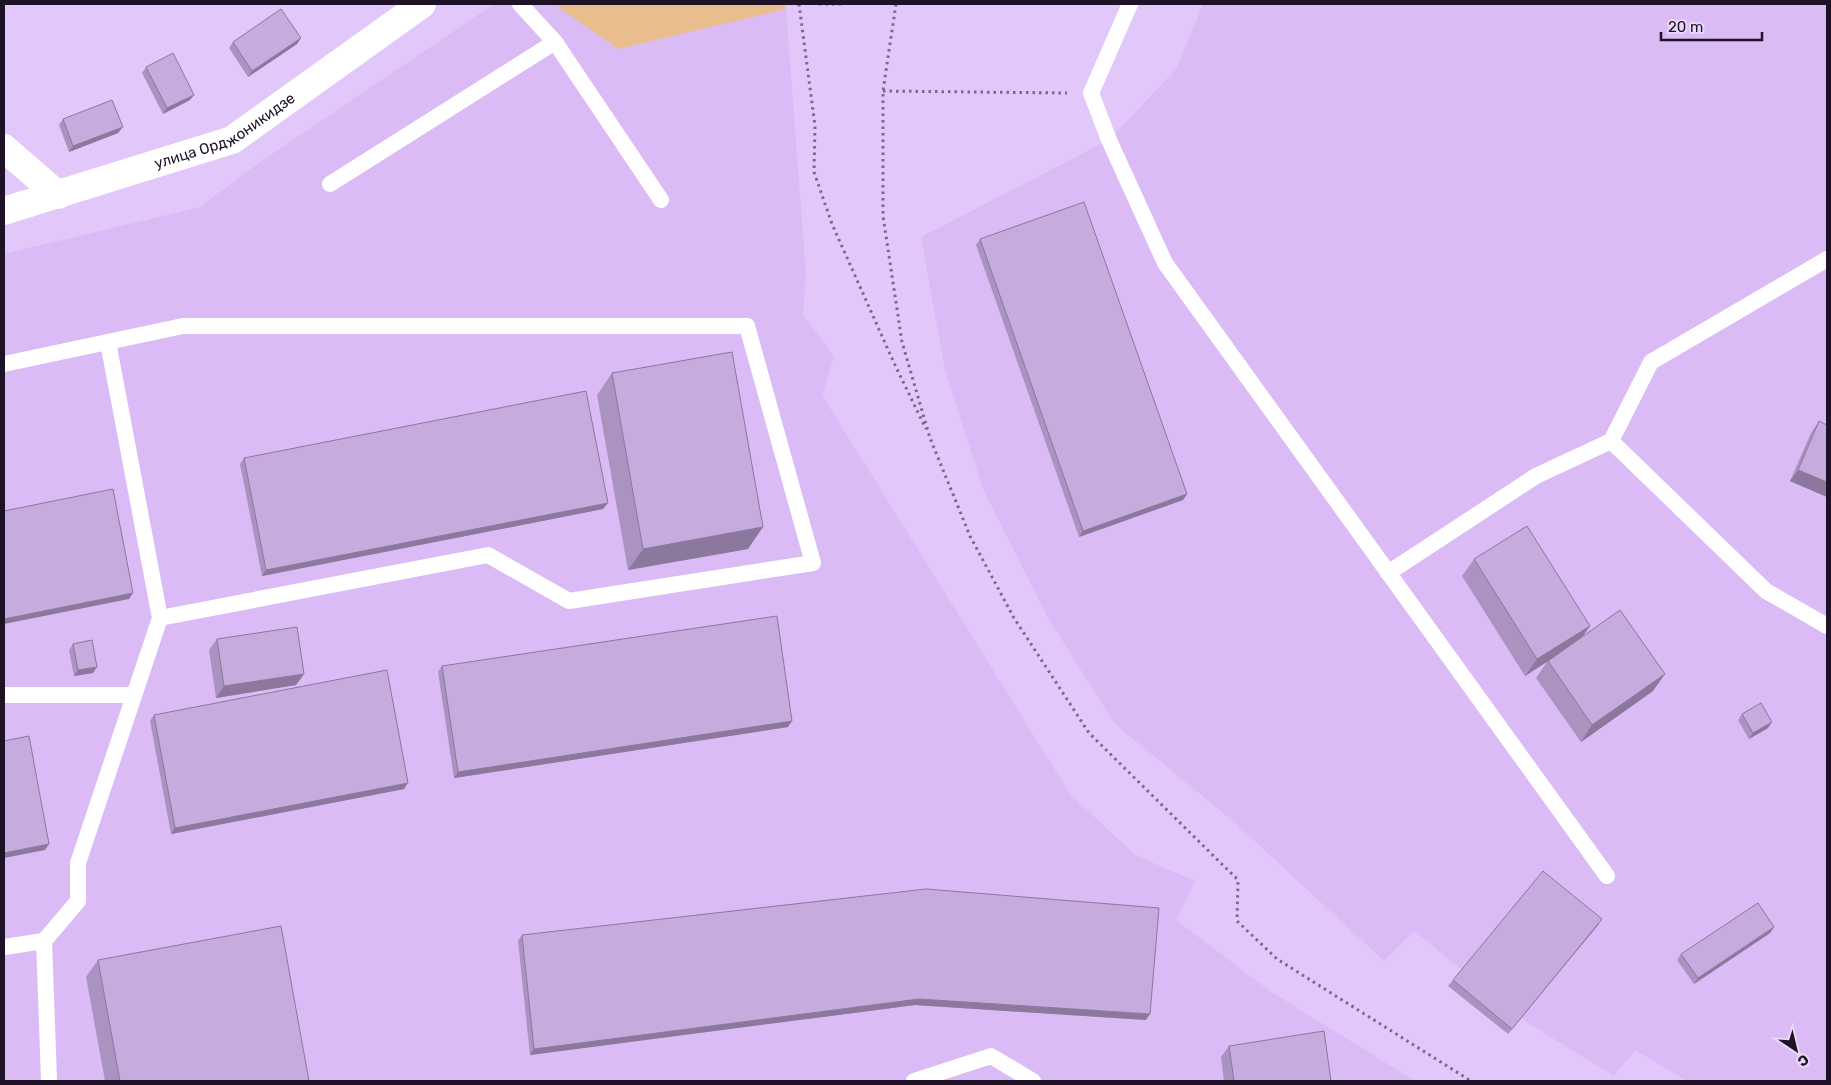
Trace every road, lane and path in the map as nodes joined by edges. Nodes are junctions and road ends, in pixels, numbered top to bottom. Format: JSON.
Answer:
{"nodes":[{"id":1,"x":422,"y":4,"type":"edge"},
{"id":2,"x":520,"y":4,"type":"edge"},
{"id":3,"x":799,"y":4,"type":"edge"},
{"id":4,"x":819,"y":4,"type":"edge"},
{"id":5,"x":841,"y":4,"type":"edge"},
{"id":6,"x":896,"y":4,"type":"edge"},
{"id":7,"x":1130,"y":4,"type":"edge"},
{"id":8,"x":555,"y":42,"type":"junction"},
{"id":9,"x":883,"y":91,"type":"junction"},
{"id":10,"x":1091,"y":93,"type":"junction"},
{"id":11,"x":4,"y":148,"type":"edge"},
{"id":12,"x":330,"y":184,"type":"dead end"},
{"id":13,"x":58,"y":195,"type":"junction"},
{"id":14,"x":661,"y":200,"type":"dead end"},
{"id":15,"x":4,"y":211,"type":"edge"},
{"id":16,"x":1827,"y":259,"type":"edge"},
{"id":17,"x":108,"y":342,"type":"junction"},
{"id":18,"x":4,"y":364,"type":"edge"},
{"id":19,"x":930,"y":438,"type":"junction"},
{"id":20,"x":1611,"y":442,"type":"junction"},
{"id":21,"x":1388,"y":573,"type":"junction"},
{"id":22,"x":160,"y":618,"type":"junction"},
{"id":23,"x":1827,"y":626,"type":"edge"},
{"id":24,"x":4,"y":695,"type":"edge"},
{"id":25,"x":134,"y":696,"type":"junction"},
{"id":26,"x":1607,"y":876,"type":"dead end"},
{"id":27,"x":44,"y":940,"type":"junction"},
{"id":28,"x":4,"y":947,"type":"edge"},
{"id":29,"x":49,"y":1081,"type":"edge"},
{"id":30,"x":914,"y":1081,"type":"edge"},
{"id":31,"x":1033,"y":1081,"type":"edge"},
{"id":32,"x":1470,"y":1081,"type":"edge"}],
"edges":[{"from":1,"to":13,"type":"street","name":"улица Орджоникидзе"},
{"from":2,"to":8,"type":"lane"},
{"from":3,"to":19,"type":"path"},
{"from":4,"to":5,"type":"path"},
{"from":6,"to":9,"type":"path"},
{"from":7,"to":10,"type":"lane"},
{"from":8,"to":12,"type":"lane"},
{"from":8,"to":14,"type":"lane"},
{"from":9,"to":10,"type":"path"},
{"from":9,"to":19,"type":"path"},
{"from":10,"to":21,"type":"lane"},
{"from":11,"to":13,"type":"street"},
{"from":13,"to":15,"type":"street","name":"улица Орджоникидзе"},
{"from":16,"to":20,"type":"lane"},
{"from":17,"to":18,"type":"lane"},
{"from":17,"to":22,"type":"lane"},
{"from":17,"to":22,"type":"lane"},
{"from":19,"to":32,"type":"path"},
{"from":20,"to":21,"type":"lane"},
{"from":20,"to":23,"type":"lane"},
{"from":21,"to":26,"type":"lane"},
{"from":22,"to":25,"type":"lane"},
{"from":24,"to":25,"type":"lane"},
{"from":25,"to":27,"type":"lane"},
{"from":27,"to":28,"type":"lane"},
{"from":27,"to":29,"type":"lane"},
{"from":30,"to":31,"type":"lane"}]}
